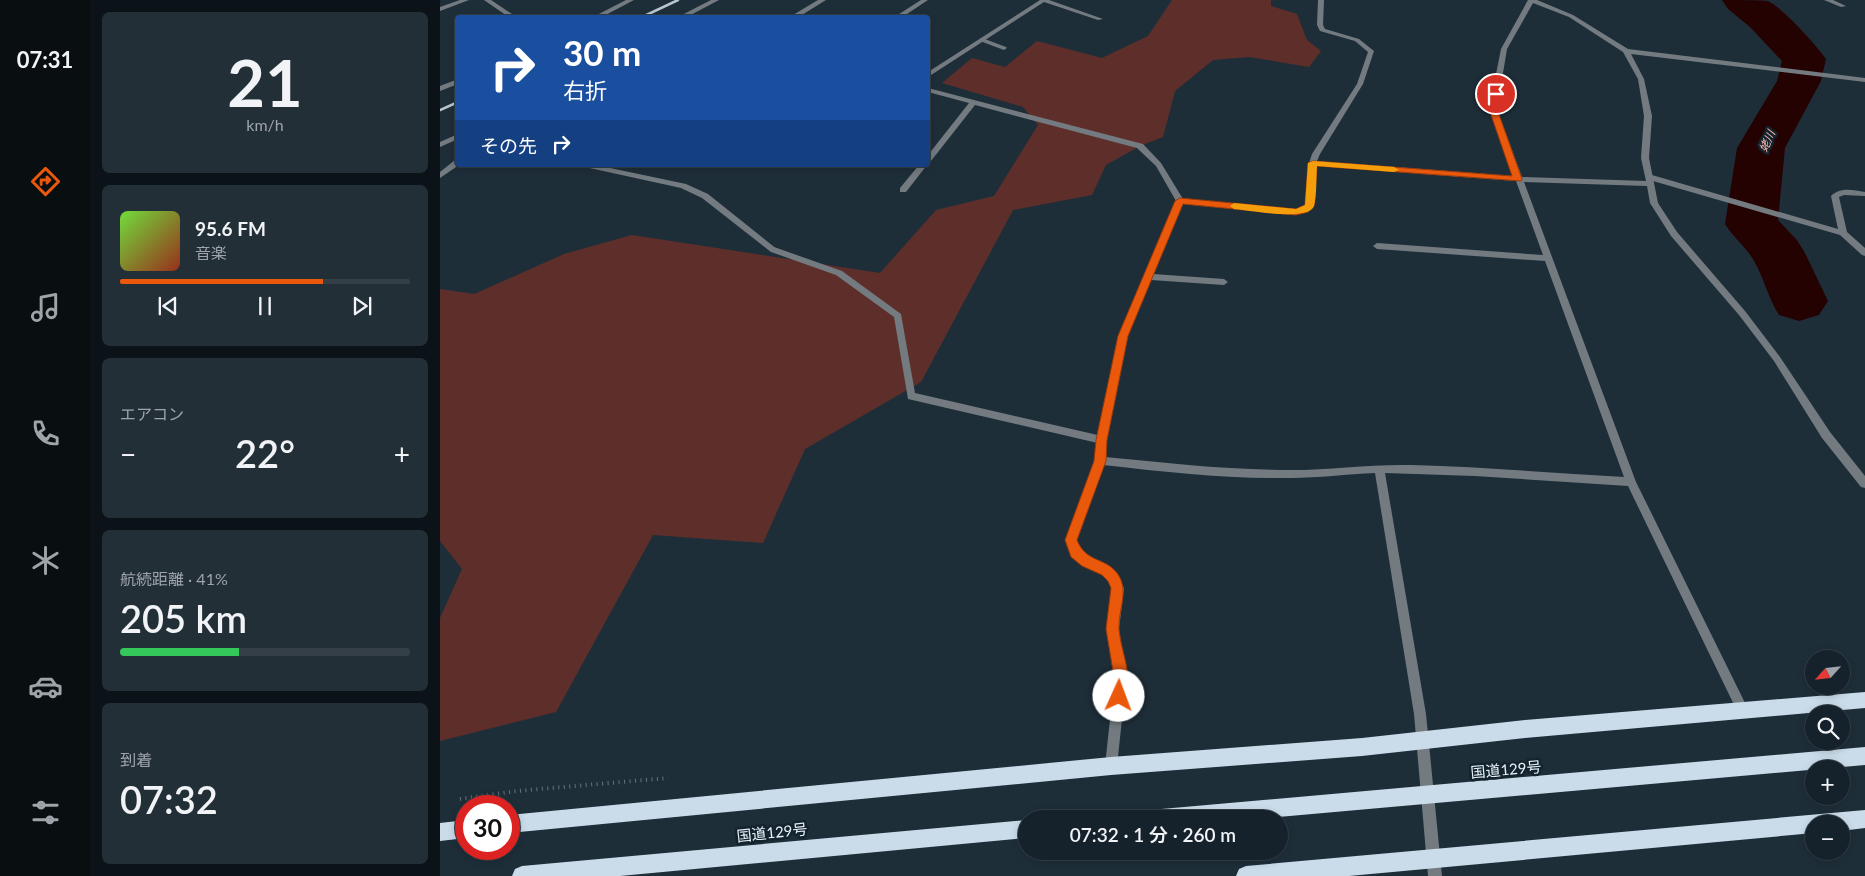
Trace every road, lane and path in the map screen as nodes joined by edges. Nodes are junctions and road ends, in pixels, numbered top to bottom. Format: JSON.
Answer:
{"nodes":[{"id":1,"x":466,"y":0,"type":"edge"},
{"id":2,"x":487,"y":0,"type":"edge"},
{"id":3,"x":631,"y":0,"type":"edge"},
{"id":4,"x":716,"y":0,"type":"edge"},
{"id":5,"x":823,"y":0,"type":"edge"},
{"id":6,"x":925,"y":0,"type":"edge"},
{"id":7,"x":1044,"y":0,"type":"edge"},
{"id":8,"x":1321,"y":0,"type":"edge"},
{"id":9,"x":1532,"y":0,"type":"edge"},
{"id":10,"x":1827,"y":0,"type":"edge"},
{"id":11,"x":1843,"y":6,"type":"dead end"},
{"id":12,"x":440,"y":9,"type":"edge"},
{"id":13,"x":510,"y":15,"type":"edge"},
{"id":14,"x":600,"y":15,"type":"edge"},
{"id":15,"x":685,"y":15,"type":"edge"},
{"id":16,"x":796,"y":15,"type":"edge"},
{"id":17,"x":901,"y":15,"type":"edge"},
{"id":18,"x":1100,"y":19,"type":"dead end"},
{"id":19,"x":982,"y":40,"type":"junction"},
{"id":20,"x":1004,"y":48,"type":"dead end"},
{"id":21,"x":1626,"y":51,"type":"junction"},
{"id":22,"x":930,"y":74,"type":"edge"},
{"id":23,"x":1865,"y":80,"type":"edge"},
{"id":24,"x":455,"y":82,"type":"edge"},
{"id":25,"x":440,"y":89,"type":"edge"},
{"id":26,"x":930,"y":91,"type":"edge"},
{"id":27,"x":973,"y":102,"type":"junction"},
{"id":28,"x":455,"y":138,"type":"edge"},
{"id":29,"x":440,"y":145,"type":"edge"},
{"id":30,"x":930,"y":156,"type":"edge"},
{"id":31,"x":1313,"y":163,"type":"junction"},
{"id":32,"x":455,"y":164,"type":"edge"},
{"id":33,"x":594,"y":167,"type":"edge"},
{"id":34,"x":921,"y":167,"type":"edge"},
{"id":35,"x":440,"y":176,"type":"edge"},
{"id":36,"x":1518,"y":179,"type":"junction"},
{"id":37,"x":1649,"y":180,"type":"junction"},
{"id":38,"x":903,"y":190,"type":"dead end"},
{"id":39,"x":1865,"y":194,"type":"edge"},
{"id":40,"x":1180,"y":201,"type":"junction"},
{"id":41,"x":1843,"y":233,"type":"junction"},
{"id":42,"x":1376,"y":246,"type":"dead end"},
{"id":43,"x":1865,"y":253,"type":"edge"},
{"id":44,"x":1549,"y":258,"type":"junction"},
{"id":45,"x":1147,"y":277,"type":"junction"},
{"id":46,"x":1224,"y":282,"type":"dead end"},
{"id":47,"x":1102,"y":440,"type":"junction"},
{"id":48,"x":1100,"y":461,"type":"junction"},
{"id":49,"x":1379,"y":469,"type":"junction"},
{"id":50,"x":1631,"y":482,"type":"junction"},
{"id":51,"x":1865,"y":484,"type":"edge"},
{"id":52,"x":1865,"y":700,"type":"edge"},
{"id":53,"x":1742,"y":711,"type":"junction"},
{"id":54,"x":1423,"y":740,"type":"junction"},
{"id":55,"x":1865,"y":756,"type":"edge"},
{"id":56,"x":1111,"y":766,"type":"junction"},
{"id":57,"x":1252,"y":810,"type":"edge"},
{"id":58,"x":1865,"y":819,"type":"edge"},
{"id":59,"x":1850,"y":820,"type":"edge"},
{"id":60,"x":520,"y":823,"type":"edge"},
{"id":61,"x":1805,"y":825,"type":"edge"},
{"id":62,"x":455,"y":830,"type":"edge"},
{"id":63,"x":1018,"y":830,"type":"edge"},
{"id":64,"x":440,"y":832,"type":"edge"},
{"id":65,"x":522,"y":876,"type":"edge"},
{"id":66,"x":1246,"y":876,"type":"edge"},
{"id":67,"x":1436,"y":876,"type":"edge"}],
"edges":[{"from":1,"to":12,"type":"street"},
{"from":2,"to":13,"type":"street"},
{"from":3,"to":14,"type":"street"},
{"from":4,"to":15,"type":"street"},
{"from":5,"to":16,"type":"street"},
{"from":6,"to":17,"type":"street"},
{"from":7,"to":18,"type":"street"},
{"from":7,"to":19,"type":"street"},
{"from":8,"to":31,"type":"street"},
{"from":9,"to":21,"type":"street"},
{"from":9,"to":36,"type":"street"},
{"from":10,"to":11,"type":"street"},
{"from":19,"to":20,"type":"street"},
{"from":19,"to":22,"type":"street"},
{"from":21,"to":23,"type":"street"},
{"from":21,"to":37,"type":"street"},
{"from":24,"to":25,"type":"street"},
{"from":26,"to":27,"type":"street"},
{"from":27,"to":30,"type":"street"},
{"from":27,"to":40,"type":"street"},
{"from":28,"to":29,"type":"street"},
{"from":31,"to":36,"type":"street"},
{"from":31,"to":40,"type":"street"},
{"from":32,"to":35,"type":"street"},
{"from":33,"to":47,"type":"street"},
{"from":34,"to":38,"type":"street"},
{"from":36,"to":37,"type":"street"},
{"from":36,"to":44,"type":"street"},
{"from":37,"to":41,"type":"street"},
{"from":37,"to":51,"type":"street"},
{"from":39,"to":41,"type":"street"},
{"from":40,"to":45,"type":"street"},
{"from":41,"to":43,"type":"street"},
{"from":42,"to":44,"type":"street"},
{"from":44,"to":50,"type":"street"},
{"from":45,"to":46,"type":"street"},
{"from":45,"to":47,"type":"street"},
{"from":47,"to":48,"type":"street"},
{"from":48,"to":49,"type":"street"},
{"from":48,"to":56,"type":"street"},
{"from":49,"to":50,"type":"street"},
{"from":49,"to":54,"type":"street"},
{"from":50,"to":53,"type":"street"},
{"from":52,"to":53,"type":"highway"},
{"from":53,"to":54,"type":"highway"},
{"from":54,"to":56,"type":"highway"},
{"from":54,"to":67,"type":"street"},
{"from":55,"to":57,"type":"highway","name":"国道129号"},
{"from":56,"to":60,"type":"highway"},
{"from":58,"to":59,"type":"highway"},
{"from":61,"to":66,"type":"highway"},
{"from":62,"to":64,"type":"highway"},
{"from":63,"to":65,"type":"highway","name":"国道129号"}]}
